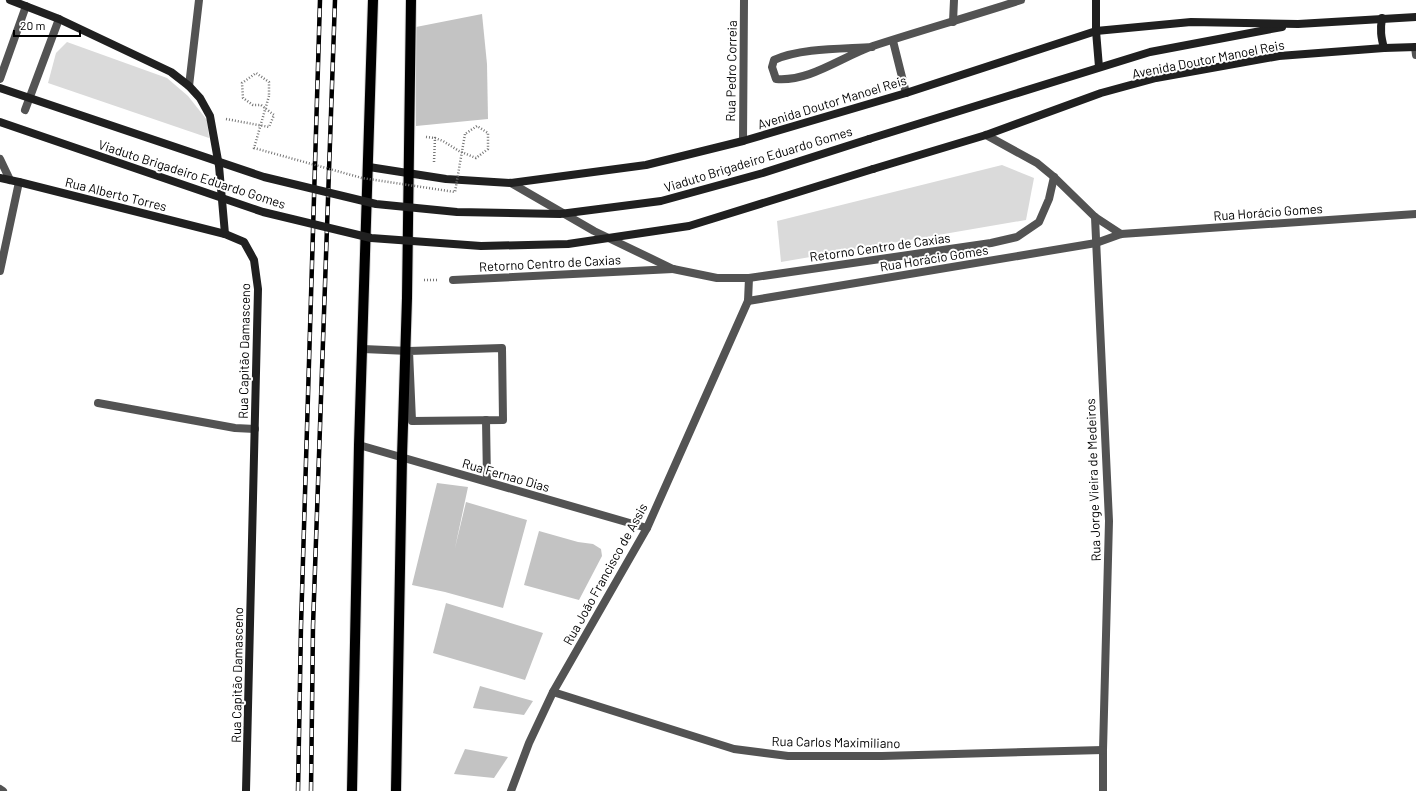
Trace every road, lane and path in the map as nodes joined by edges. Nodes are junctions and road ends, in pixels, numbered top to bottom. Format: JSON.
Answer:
{"nodes":[{"id":1,"x":10,"y":0,"type":"edge"},
{"id":2,"x":199,"y":0,"type":"edge"},
{"id":3,"x":373,"y":0,"type":"edge"},
{"id":4,"x":411,"y":0,"type":"edge"},
{"id":5,"x":744,"y":0,"type":"edge"},
{"id":6,"x":954,"y":0,"type":"edge"},
{"id":7,"x":1021,"y":0,"type":"edge"},
{"id":8,"x":1096,"y":0,"type":"edge"},
{"id":9,"x":1002,"y":3,"type":"edge"},
{"id":10,"x":26,"y":6,"type":"junction"},
{"id":11,"x":1416,"y":17,"type":"edge"},
{"id":12,"x":1382,"y":18,"type":"junction"},
{"id":13,"x":58,"y":19,"type":"junction"},
{"id":14,"x":953,"y":22,"type":"junction"},
{"id":15,"x":1298,"y":24,"type":"junction"},
{"id":16,"x":1096,"y":31,"type":"junction"},
{"id":17,"x":893,"y":41,"type":"junction"},
{"id":18,"x":872,"y":47,"type":"junction"},
{"id":19,"x":1384,"y":48,"type":"junction"},
{"id":20,"x":1416,"y":50,"type":"edge"},
{"id":21,"x":1099,"y":67,"type":"junction"},
{"id":22,"x":0,"y":78,"type":"edge"},
{"id":23,"x":189,"y":86,"type":"junction"},
{"id":24,"x":0,"y":88,"type":"edge"},
{"id":25,"x":906,"y":93,"type":"junction"},
{"id":26,"x":25,"y":110,"type":"dead end"},
{"id":27,"x":210,"y":116,"type":"junction"},
{"id":28,"x":0,"y":122,"type":"edge"},
{"id":29,"x":986,"y":134,"type":"junction"},
{"id":30,"x":869,"y":139,"type":"joint"},
{"id":31,"x":743,"y":141,"type":"junction"},
{"id":32,"x":0,"y":159,"type":"edge"},
{"id":33,"x":369,"y":167,"type":"junction"},
{"id":34,"x":873,"y":169,"type":"joint"},
{"id":35,"x":408,"y":174,"type":"junction"},
{"id":36,"x":1054,"y":176,"type":"junction"},
{"id":37,"x":433,"y":177,"type":"junction"},
{"id":38,"x":0,"y":178,"type":"edge"},
{"id":39,"x":10,"y":180,"type":"junction"},
{"id":40,"x":19,"y":182,"type":"junction"},
{"id":41,"x":511,"y":183,"type":"junction"},
{"id":42,"x":1416,"y":214,"type":"edge"},
{"id":43,"x":1095,"y":217,"type":"junction"},
{"id":44,"x":225,"y":234,"type":"junction"},
{"id":45,"x":1121,"y":234,"type":"junction"},
{"id":46,"x":1096,"y":243,"type":"junction"},
{"id":47,"x":673,"y":269,"type":"junction"},
{"id":48,"x":0,"y":271,"type":"edge"},
{"id":49,"x":749,"y":278,"type":"junction"},
{"id":50,"x":407,"y":280,"type":"junction"},
{"id":51,"x":453,"y":280,"type":"joint"},
{"id":52,"x":748,"y":301,"type":"junction"},
{"id":53,"x":363,"y":349,"type":"junction"},
{"id":54,"x":407,"y":350,"type":"junction"},
{"id":55,"x":98,"y":403,"type":"dead end"},
{"id":56,"x":486,"y":420,"type":"junction"},
{"id":57,"x":255,"y":429,"type":"junction"},
{"id":58,"x":359,"y":445,"type":"junction"},
{"id":59,"x":402,"y":457,"type":"junction"},
{"id":60,"x":487,"y":481,"type":"junction"},
{"id":61,"x":647,"y":528,"type":"junction"},
{"id":62,"x":553,"y":692,"type":"junction"},
{"id":63,"x":1102,"y":750,"type":"junction"},
{"id":64,"x":0,"y":789,"type":"edge"},
{"id":65,"x":3,"y":791,"type":"edge"},
{"id":66,"x":246,"y":791,"type":"edge"},
{"id":67,"x":352,"y":791,"type":"edge"},
{"id":68,"x":396,"y":791,"type":"edge"},
{"id":69,"x":511,"y":791,"type":"edge"},
{"id":70,"x":1103,"y":791,"type":"edge"}],
"edges":[{"from":1,"to":10,"type":"main road"},
{"from":2,"to":23,"type":"street"},
{"from":3,"to":33,"type":"main road"},
{"from":4,"to":35,"type":"main road"},
{"from":5,"to":31,"type":"street","name":"Rua Pedro Correia"},
{"from":6,"to":14,"type":"street"},
{"from":7,"to":9,"type":"street"},
{"from":8,"to":16,"type":"main road"},
{"from":9,"to":14,"type":"street"},
{"from":10,"to":13,"type":"main road"},
{"from":10,"to":22,"type":"street"},
{"from":11,"to":12,"type":"main road","name":"Avenida Doutor Manoel Reis"},
{"from":12,"to":15,"type":"main road","name":"Avenida Doutor Manoel Reis"},
{"from":12,"to":19,"type":"main road"},
{"from":13,"to":23,"type":"main road"},
{"from":13,"to":26,"type":"street"},
{"from":14,"to":17,"type":"street"},
{"from":15,"to":16,"type":"main road","name":"Avenida Doutor Manoel Reis"},
{"from":15,"to":21,"type":"main road","name":"Avenida Doutor Manoel Reis"},
{"from":16,"to":21,"type":"main road"},
{"from":16,"to":25,"type":"main road","name":"Avenida Doutor Manoel Reis"},
{"from":17,"to":18,"type":"street"},
{"from":17,"to":25,"type":"street"},
{"from":18,"to":18,"type":"street"},
{"from":19,"to":20,"type":"main road","name":"Avenida Doutor Manoel Reis"},
{"from":19,"to":29,"type":"main road","name":"Avenida Doutor Manoel Reis"},
{"from":21,"to":30,"type":"main road","name":"Avenida Doutor Manoel Reis"},
{"from":23,"to":27,"type":"main road"},
{"from":24,"to":30,"type":"main road","name":"Viaduto Brigadeiro Eduardo Gomes","bridge":true},
{"from":25,"to":31,"type":"main road","name":"Avenida Doutor Manoel Reis"},
{"from":27,"to":37,"type":"path","bridge":true},
{"from":27,"to":44,"type":"main road"},
{"from":28,"to":34,"type":"main road","name":"Viaduto Brigadeiro Eduardo Gomes","bridge":true},
{"from":29,"to":34,"type":"main road","name":"Avenida Doutor Manoel Reis"},
{"from":29,"to":36,"type":"street"},
{"from":31,"to":41,"type":"main road","name":"Avenida Doutor Manoel Reis"},
{"from":32,"to":39,"type":"street"},
{"from":33,"to":35,"type":"main road","name":"Avenida Doutor Manoel Reis"},
{"from":33,"to":53,"type":"main road"},
{"from":35,"to":37,"type":"main road","name":"Avenida Doutor Manoel Reis"},
{"from":35,"to":50,"type":"main road"},
{"from":36,"to":43,"type":"street"},
{"from":36,"to":49,"type":"street","name":"Retorno Centro de Caxias"},
{"from":37,"to":41,"type":"main road","name":"Avenida Doutor Manoel Reis"},
{"from":38,"to":39,"type":"main road","name":"Rua Alberto Torres"},
{"from":39,"to":40,"type":"main road","name":"Rua Alberto Torres"},
{"from":40,"to":44,"type":"main road","name":"Rua Alberto Torres"},
{"from":40,"to":48,"type":"street"},
{"from":41,"to":47,"type":"street","name":"Retorno Centro de Caxias"},
{"from":42,"to":45,"type":"street","name":"Rua Horácio Gomes"},
{"from":43,"to":45,"type":"street"},
{"from":43,"to":46,"type":"street","name":"Rua Jorge Vieira de Medeiros"},
{"from":44,"to":57,"type":"main road","name":"Rua Capitão Damasceno"},
{"from":45,"to":46,"type":"street","name":"Rua Horácio Gomes"},
{"from":46,"to":52,"type":"street","name":"Rua Horácio Gomes"},
{"from":46,"to":63,"type":"street","name":"Rua Jorge Vieira de Medeiros"},
{"from":47,"to":49,"type":"street","name":"Retorno Centro de Caxias"},
{"from":47,"to":51,"type":"street","name":"Retorno Centro de Caxias"},
{"from":49,"to":52,"type":"street","name":"Rua Joāo Francisco de Assis"},
{"from":50,"to":51,"type":"path"},
{"from":50,"to":54,"type":"main road"},
{"from":52,"to":61,"type":"street","name":"Rua Joāo Francisco de Assis"},
{"from":53,"to":54,"type":"street"},
{"from":53,"to":58,"type":"main road"},
{"from":54,"to":56,"type":"street"},
{"from":54,"to":56,"type":"street"},
{"from":54,"to":59,"type":"main road"},
{"from":55,"to":57,"type":"street"},
{"from":56,"to":60,"type":"street"},
{"from":57,"to":66,"type":"main road","name":"Rua Capitão Damasceno"},
{"from":58,"to":59,"type":"street","name":"Rua Fernao Dias"},
{"from":58,"to":67,"type":"main road"},
{"from":59,"to":60,"type":"street","name":"Rua Fernao Dias"},
{"from":59,"to":68,"type":"main road"},
{"from":60,"to":61,"type":"street","name":"Rua Fernao Dias"},
{"from":61,"to":62,"type":"street","name":"Rua Joāo Francisco de Assis"},
{"from":62,"to":63,"type":"street","name":"Rua Carlos Maximiliano"},
{"from":62,"to":69,"type":"street","name":"Rua Joāo Francisco de Assis"},
{"from":63,"to":70,"type":"street","name":"Rua Jorge Vieira de Medeiros"},
{"from":64,"to":65,"type":"street"}]}
